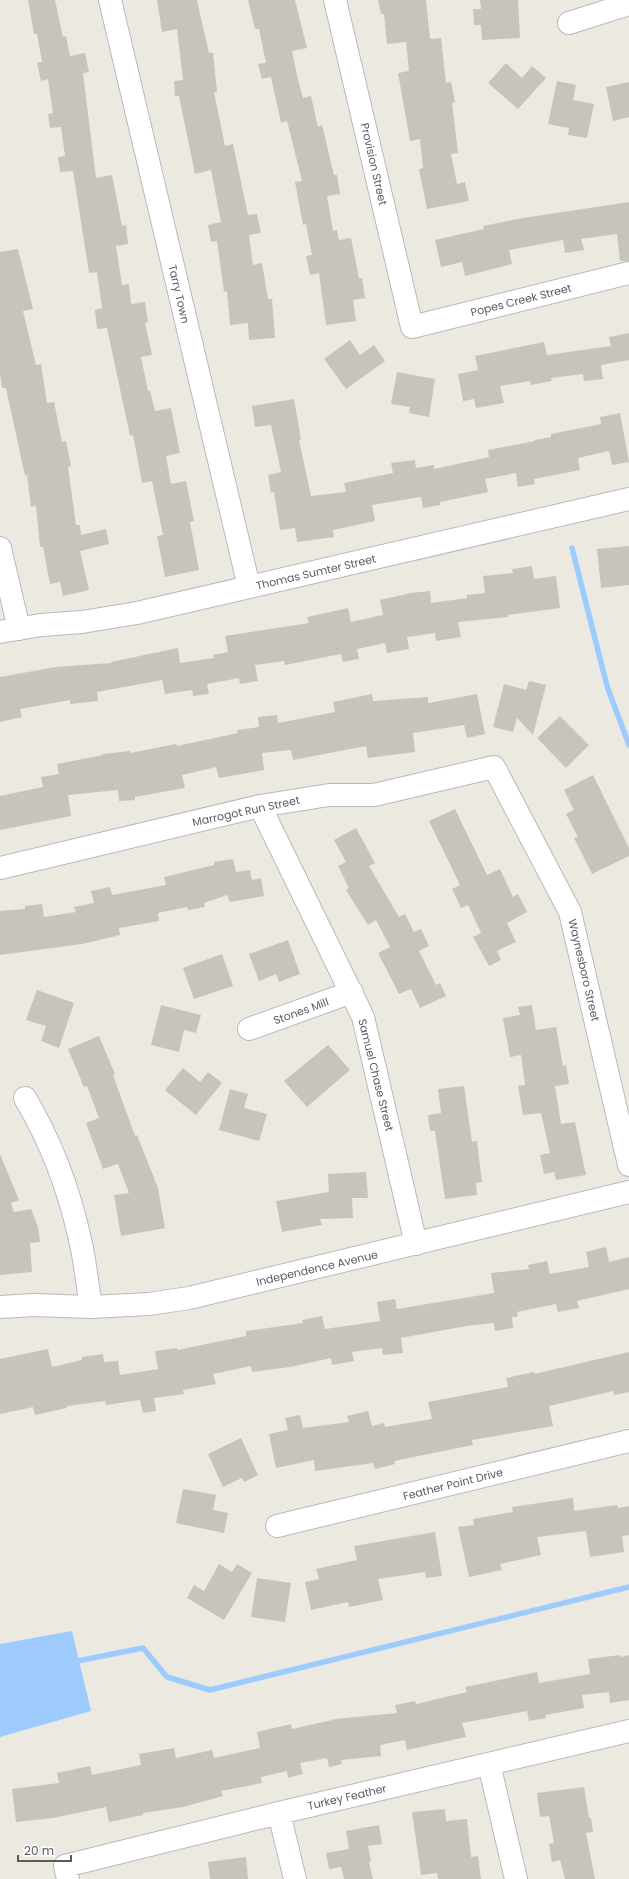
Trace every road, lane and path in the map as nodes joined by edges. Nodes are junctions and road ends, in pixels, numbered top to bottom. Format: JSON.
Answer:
{"nodes":[{"id":1,"x":110,"y":0,"type":"edge"},
{"id":2,"x":335,"y":0,"type":"edge"},
{"id":3,"x":629,"y":4,"type":"edge"},
{"id":4,"x":569,"y":23,"type":"dead end"},
{"id":5,"x":629,"y":273,"type":"edge"},
{"id":6,"x":412,"y":327,"type":"joint"},
{"id":7,"x":629,"y":499,"type":"edge"},
{"id":8,"x":0,"y":548,"type":"edge"},
{"id":9,"x":249,"y":587,"type":"junction"},
{"id":10,"x":10,"y":630,"type":"edge"},
{"id":11,"x":494,"y":767,"type":"joint"},
{"id":12,"x":260,"y":806,"type":"junction"},
{"id":13,"x":0,"y":868,"type":"edge"},
{"id":14,"x":352,"y":992,"type":"junction"},
{"id":15,"x":249,"y":1029,"type":"dead end"},
{"id":16,"x":25,"y":1098,"type":"dead end"},
{"id":17,"x":629,"y":1165,"type":"edge"},
{"id":18,"x":629,"y":1192,"type":"edge"},
{"id":19,"x":416,"y":1244,"type":"junction"},
{"id":20,"x":0,"y":1307,"type":"edge"},
{"id":21,"x":91,"y":1307,"type":"junction"},
{"id":22,"x":629,"y":1441,"type":"edge"},
{"id":23,"x":277,"y":1526,"type":"dead end"},
{"id":24,"x":629,"y":1731,"type":"edge"},
{"id":25,"x":488,"y":1764,"type":"junction"},
{"id":26,"x":279,"y":1813,"type":"junction"},
{"id":27,"x":67,"y":1873,"type":"edge"},
{"id":28,"x":295,"y":1879,"type":"edge"},
{"id":29,"x":516,"y":1879,"type":"edge"}],
"edges":[{"from":1,"to":9,"type":"street","name":"Tarry Town"},
{"from":2,"to":6,"type":"street","name":"Provision Street"},
{"from":3,"to":4,"type":"street"},
{"from":5,"to":6,"type":"street","name":"Popes Creek Street"},
{"from":7,"to":9,"type":"street","name":"Thomas Sumter Street"},
{"from":8,"to":10,"type":"street"},
{"from":9,"to":10,"type":"street","name":"Thomas Sumter Street"},
{"from":11,"to":12,"type":"street","name":"Marrogot Run Street"},
{"from":11,"to":17,"type":"street","name":"Waynesboro Street"},
{"from":12,"to":13,"type":"street","name":"Marrogot Run Street"},
{"from":12,"to":14,"type":"street","name":"Samuel Chase Street"},
{"from":14,"to":15,"type":"street","name":"Stones Mill"},
{"from":14,"to":19,"type":"street","name":"Samuel Chase Street"},
{"from":16,"to":21,"type":"street"},
{"from":18,"to":19,"type":"street","name":"Independence Avenue"},
{"from":19,"to":21,"type":"street","name":"Independence Avenue"},
{"from":20,"to":21,"type":"street","name":"Independence Avenue"},
{"from":22,"to":23,"type":"street","name":"Feather Point Drive"},
{"from":24,"to":25,"type":"street","name":"Turkey Feather"},
{"from":25,"to":26,"type":"street","name":"Turkey Feather"},
{"from":25,"to":29,"type":"street"},
{"from":26,"to":27,"type":"street","name":"Turkey Feather"},
{"from":26,"to":28,"type":"street"}]}
